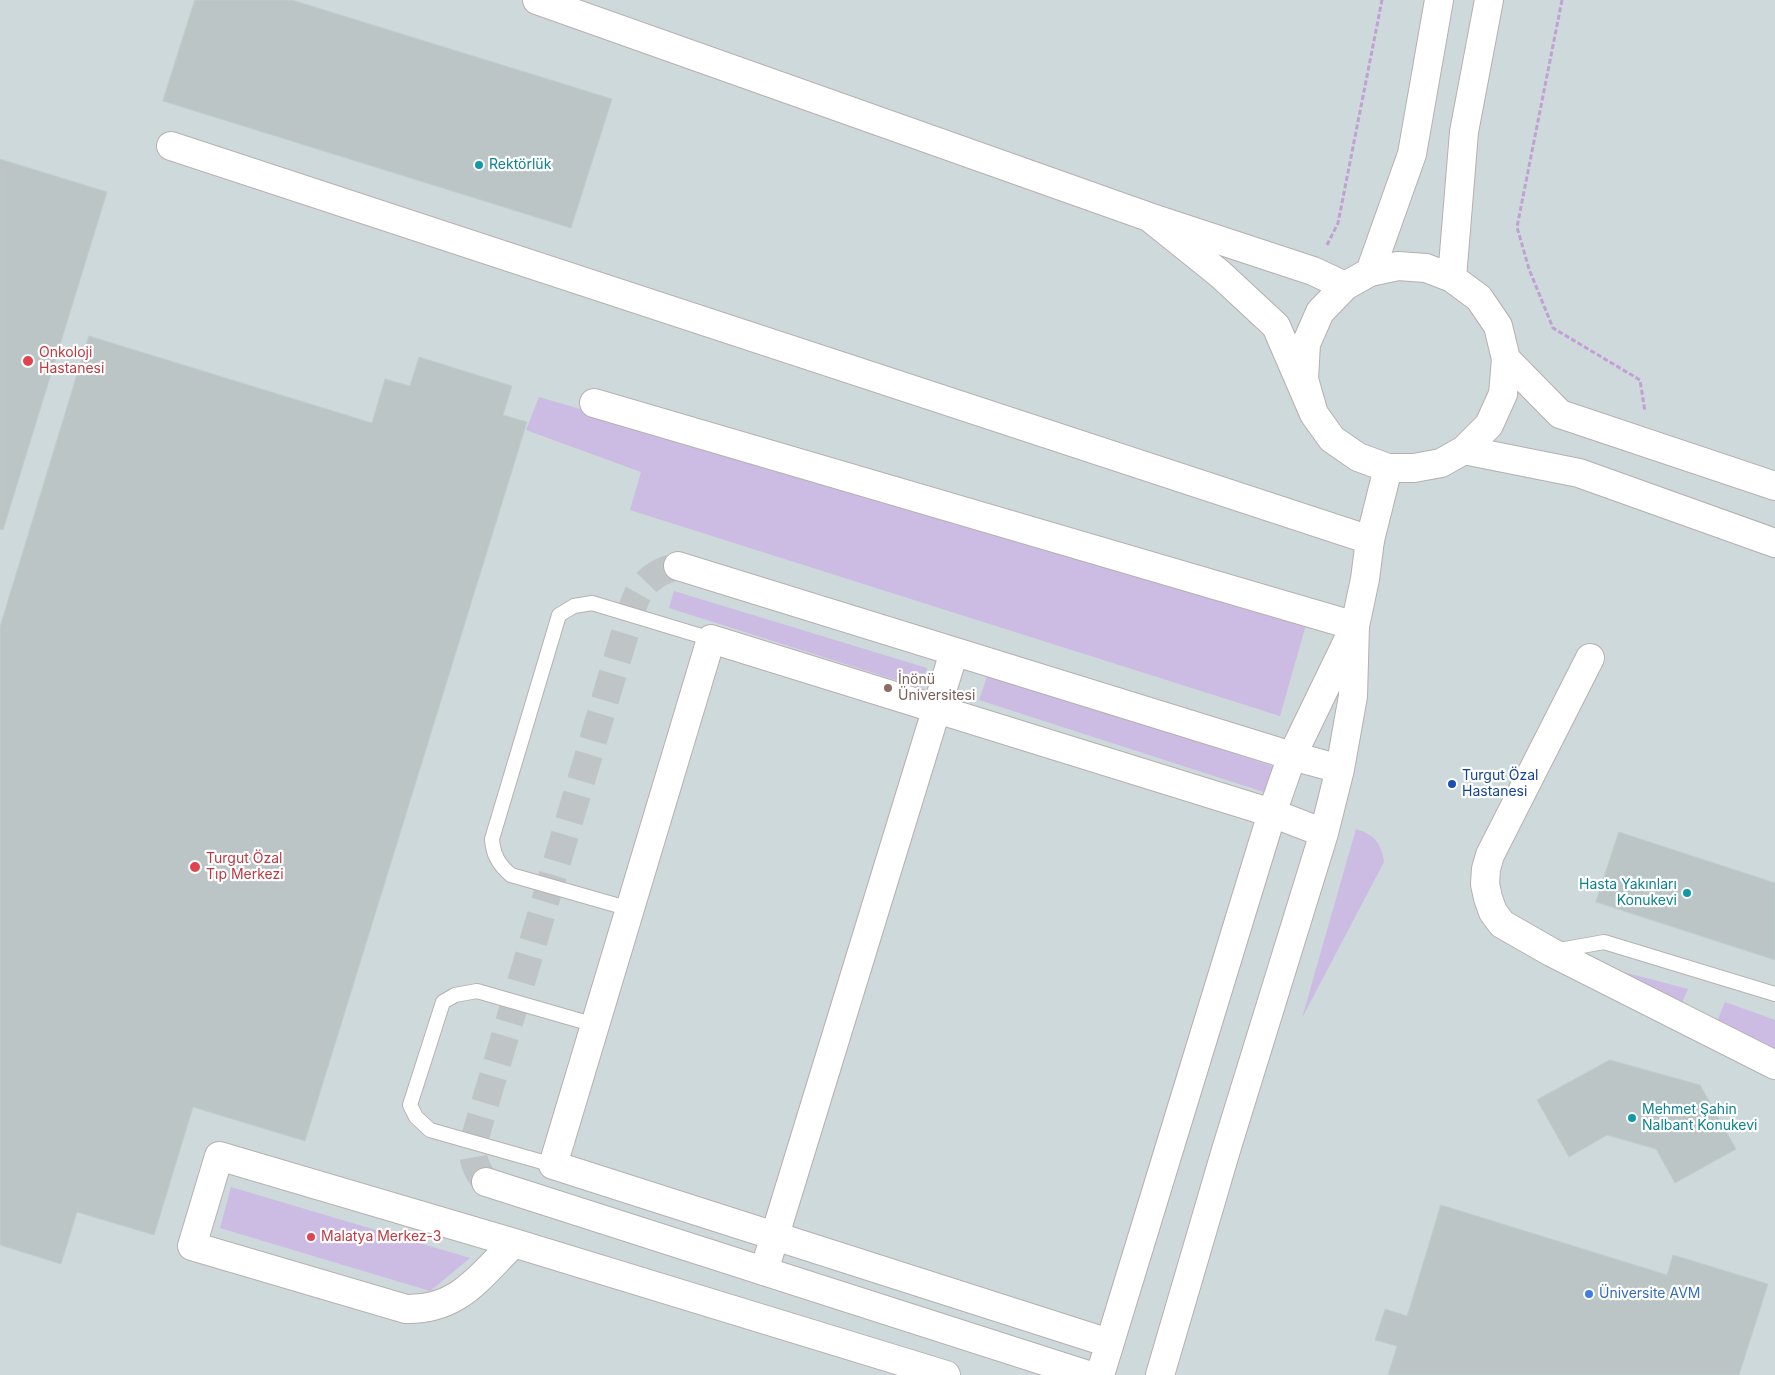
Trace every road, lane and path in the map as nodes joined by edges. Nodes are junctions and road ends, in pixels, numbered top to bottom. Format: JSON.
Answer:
{"nodes":[{"id":1,"x":538,"y":0,"type":"edge"},
{"id":2,"x":1382,"y":0,"type":"edge"},
{"id":3,"x":1439,"y":0,"type":"edge"},
{"id":4,"x":1489,"y":0,"type":"edge"},
{"id":5,"x":1562,"y":0,"type":"edge"},
{"id":6,"x":171,"y":146,"type":"dead end"},
{"id":7,"x":1149,"y":217,"type":"junction"},
{"id":8,"x":1313,"y":271,"type":"junction"},
{"id":9,"x":1370,"y":272,"type":"junction"},
{"id":10,"x":1452,"y":278,"type":"junction"},
{"id":11,"x":1345,"y":286,"type":"junction"},
{"id":12,"x":1506,"y":359,"type":"junction"},
{"id":13,"x":594,"y":403,"type":"dead end"},
{"id":14,"x":1314,"y":414,"type":"junction"},
{"id":15,"x":1650,"y":445,"type":"junction"},
{"id":16,"x":1464,"y":450,"type":"junction"},
{"id":17,"x":1388,"y":468,"type":"junction"},
{"id":18,"x":1775,"y":486,"type":"edge"},
{"id":19,"x":1370,"y":540,"type":"junction"},
{"id":20,"x":1775,"y":543,"type":"edge"},
{"id":21,"x":678,"y":566,"type":"tunnel mouth"},
{"id":22,"x":1355,"y":626,"type":"junction"},
{"id":23,"x":711,"y":639,"type":"junction"},
{"id":24,"x":954,"y":652,"type":"junction"},
{"id":25,"x":1590,"y":658,"type":"dead end"},
{"id":26,"x":936,"y":709,"type":"junction"},
{"id":27,"x":1292,"y":756,"type":"junction"},
{"id":28,"x":1340,"y":769,"type":"junction"},
{"id":29,"x":1272,"y":813,"type":"junction"},
{"id":30,"x":1324,"y":833,"type":"junction"},
{"id":31,"x":630,"y":909,"type":"junction"},
{"id":32,"x":1551,"y":952,"type":"junction"},
{"id":33,"x":1775,"y":994,"type":"edge"},
{"id":34,"x":596,"y":1025,"type":"junction"},
{"id":35,"x":1775,"y":1066,"type":"edge"},
{"id":36,"x":553,"y":1165,"type":"junction"},
{"id":37,"x":486,"y":1182,"type":"tunnel mouth"},
{"id":38,"x":775,"y":1235,"type":"junction"},
{"id":39,"x":514,"y":1243,"type":"junction"},
{"id":40,"x":764,"y":1270,"type":"junction"},
{"id":41,"x":1110,"y":1343,"type":"junction"},
{"id":42,"x":946,"y":1375,"type":"edge"},
{"id":43,"x":1088,"y":1375,"type":"edge"},
{"id":44,"x":1100,"y":1375,"type":"edge"},
{"id":45,"x":1160,"y":1375,"type":"edge"}],
"edges":[{"from":1,"to":7,"type":"street"},
{"from":2,"to":8,"type":"path"},
{"from":3,"to":9,"type":"street"},
{"from":4,"to":10,"type":"street"},
{"from":5,"to":15,"type":"path"},
{"from":6,"to":19,"type":"street"},
{"from":7,"to":8,"type":"street"},
{"from":7,"to":14,"type":"street"},
{"from":8,"to":11,"type":"street"},
{"from":9,"to":10,"type":"street"},
{"from":9,"to":11,"type":"street"},
{"from":10,"to":12,"type":"street"},
{"from":11,"to":14,"type":"street"},
{"from":12,"to":15,"type":"street"},
{"from":12,"to":16,"type":"street"},
{"from":13,"to":22,"type":"street"},
{"from":14,"to":17,"type":"street"},
{"from":15,"to":18,"type":"street"},
{"from":16,"to":17,"type":"street"},
{"from":16,"to":20,"type":"street"},
{"from":17,"to":19,"type":"street"},
{"from":19,"to":22,"type":"street"},
{"from":21,"to":24,"type":"street"},
{"from":22,"to":27,"type":"street"},
{"from":22,"to":28,"type":"street"},
{"from":23,"to":26,"type":"street"},
{"from":23,"to":31,"type":"street"},
{"from":23,"to":31,"type":"lane"},
{"from":24,"to":26,"type":"street"},
{"from":24,"to":27,"type":"street"},
{"from":25,"to":32,"type":"street"},
{"from":26,"to":29,"type":"street"},
{"from":26,"to":38,"type":"street"},
{"from":27,"to":28,"type":"street"},
{"from":27,"to":29,"type":"street"},
{"from":28,"to":30,"type":"street"},
{"from":29,"to":30,"type":"street"},
{"from":29,"to":41,"type":"street"},
{"from":30,"to":45,"type":"street"},
{"from":31,"to":34,"type":"street"},
{"from":32,"to":33,"type":"lane"},
{"from":32,"to":35,"type":"street"},
{"from":34,"to":36,"type":"street"},
{"from":34,"to":36,"type":"lane"},
{"from":36,"to":38,"type":"street"},
{"from":37,"to":40,"type":"street"},
{"from":38,"to":40,"type":"street"},
{"from":38,"to":41,"type":"street"},
{"from":39,"to":39,"type":"street"},
{"from":39,"to":42,"type":"street"},
{"from":40,"to":43,"type":"street"},
{"from":41,"to":44,"type":"street"}]}
